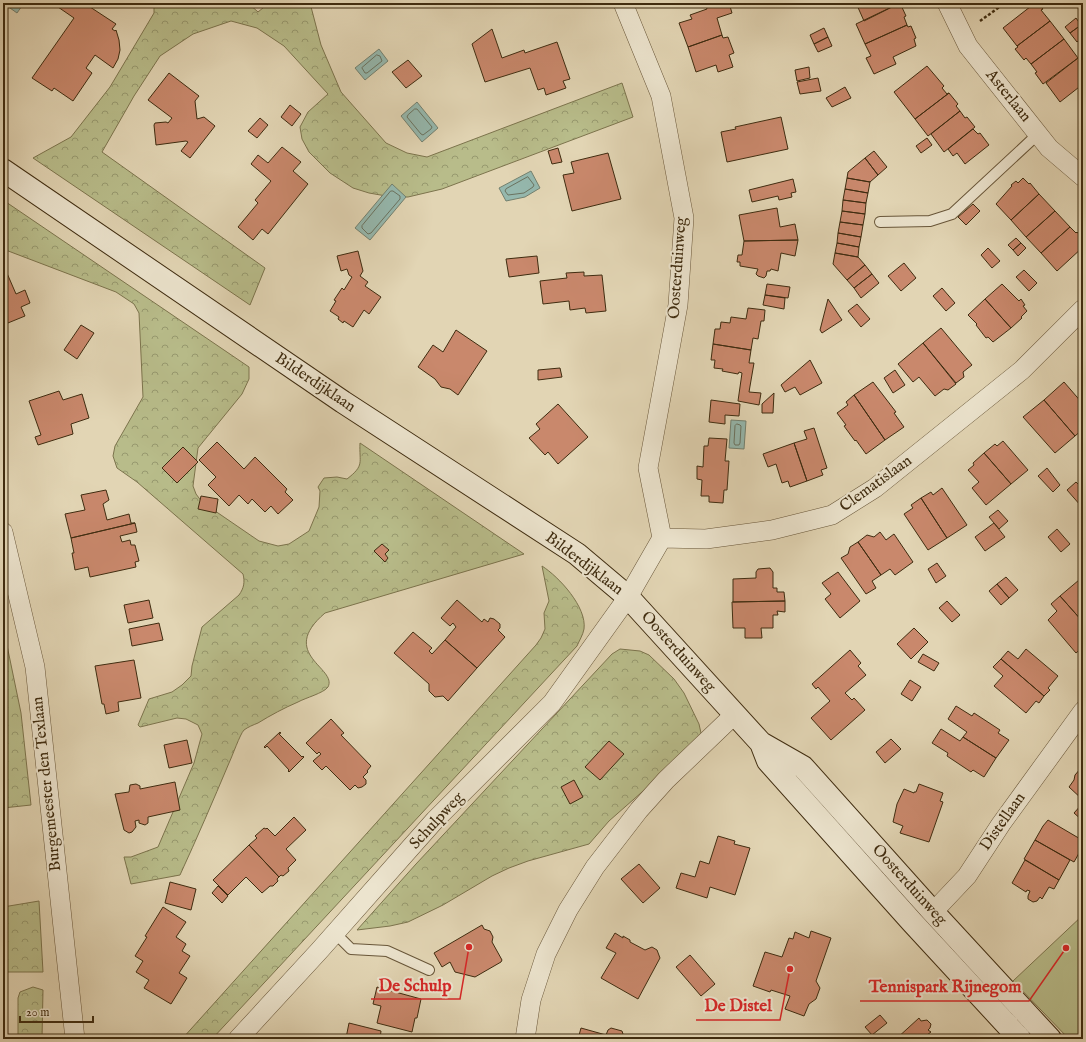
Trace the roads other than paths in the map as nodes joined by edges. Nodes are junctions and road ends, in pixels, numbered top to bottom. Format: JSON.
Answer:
{"nodes":[{"id":1,"x":623,"y":3,"type":"edge"},
{"id":2,"x":947,"y":3,"type":"edge"},
{"id":3,"x":1038,"y":134,"type":"junction"},
{"id":4,"x":3,"y":170,"type":"edge"},
{"id":5,"x":1083,"y":178,"type":"edge"},
{"id":6,"x":880,"y":222,"type":"dead end"},
{"id":7,"x":1083,"y":310,"type":"edge"},
{"id":8,"x":3,"y":532,"type":"edge"},
{"id":9,"x":662,"y":538,"type":"junction"},
{"id":10,"x":628,"y":596,"type":"junction"},
{"id":11,"x":1083,"y":711,"type":"edge"},
{"id":12,"x":735,"y":714,"type":"junction"},
{"id":13,"x":761,"y":743,"type":"junction"},
{"id":14,"x":933,"y":912,"type":"junction"},
{"id":15,"x":912,"y":922,"type":"junction"},
{"id":16,"x":335,"y":933,"type":"junction"},
{"id":17,"x":429,"y":970,"type":"dead end"},
{"id":18,"x":75,"y":1039,"type":"edge"},
{"id":19,"x":238,"y":1039,"type":"edge"},
{"id":20,"x":525,"y":1039,"type":"edge"},
{"id":21,"x":1020,"y":1039,"type":"edge"},
{"id":22,"x":1050,"y":1039,"type":"edge"}],
"edges":[{"from":1,"to":9,"type":"street","name":"Oosterduinweg"},
{"from":2,"to":3,"type":"street","name":"Asterlaan"},
{"from":3,"to":5,"type":"street","name":"Asterlaan"},
{"from":3,"to":6,"type":"lane"},
{"from":4,"to":10,"type":"street","name":"Bilderdijklaan"},
{"from":7,"to":9,"type":"street","name":"Clematislaan"},
{"from":8,"to":18,"type":"street","name":"Burgemeester den Texlaan"},
{"from":9,"to":10,"type":"street"},
{"from":10,"to":12,"type":"street","name":"Oosterduinweg"},
{"from":10,"to":16,"type":"street","name":"Schulpweg"},
{"from":11,"to":14,"type":"street","name":"Distellaan"},
{"from":12,"to":13,"type":"street","name":"Oosterduinweg"},
{"from":12,"to":20,"type":"street"},
{"from":13,"to":14,"type":"street","name":"Oosterduinweg"},
{"from":13,"to":15,"type":"street","name":"Oosterduinweg"},
{"from":14,"to":15,"type":"street","name":"Distellaan"},
{"from":14,"to":22,"type":"street","name":"Oosterduinweg"},
{"from":15,"to":21,"type":"street","name":"Oosterduinweg"},
{"from":16,"to":17,"type":"lane"},
{"from":16,"to":19,"type":"street","name":"Schulpweg"}]}
